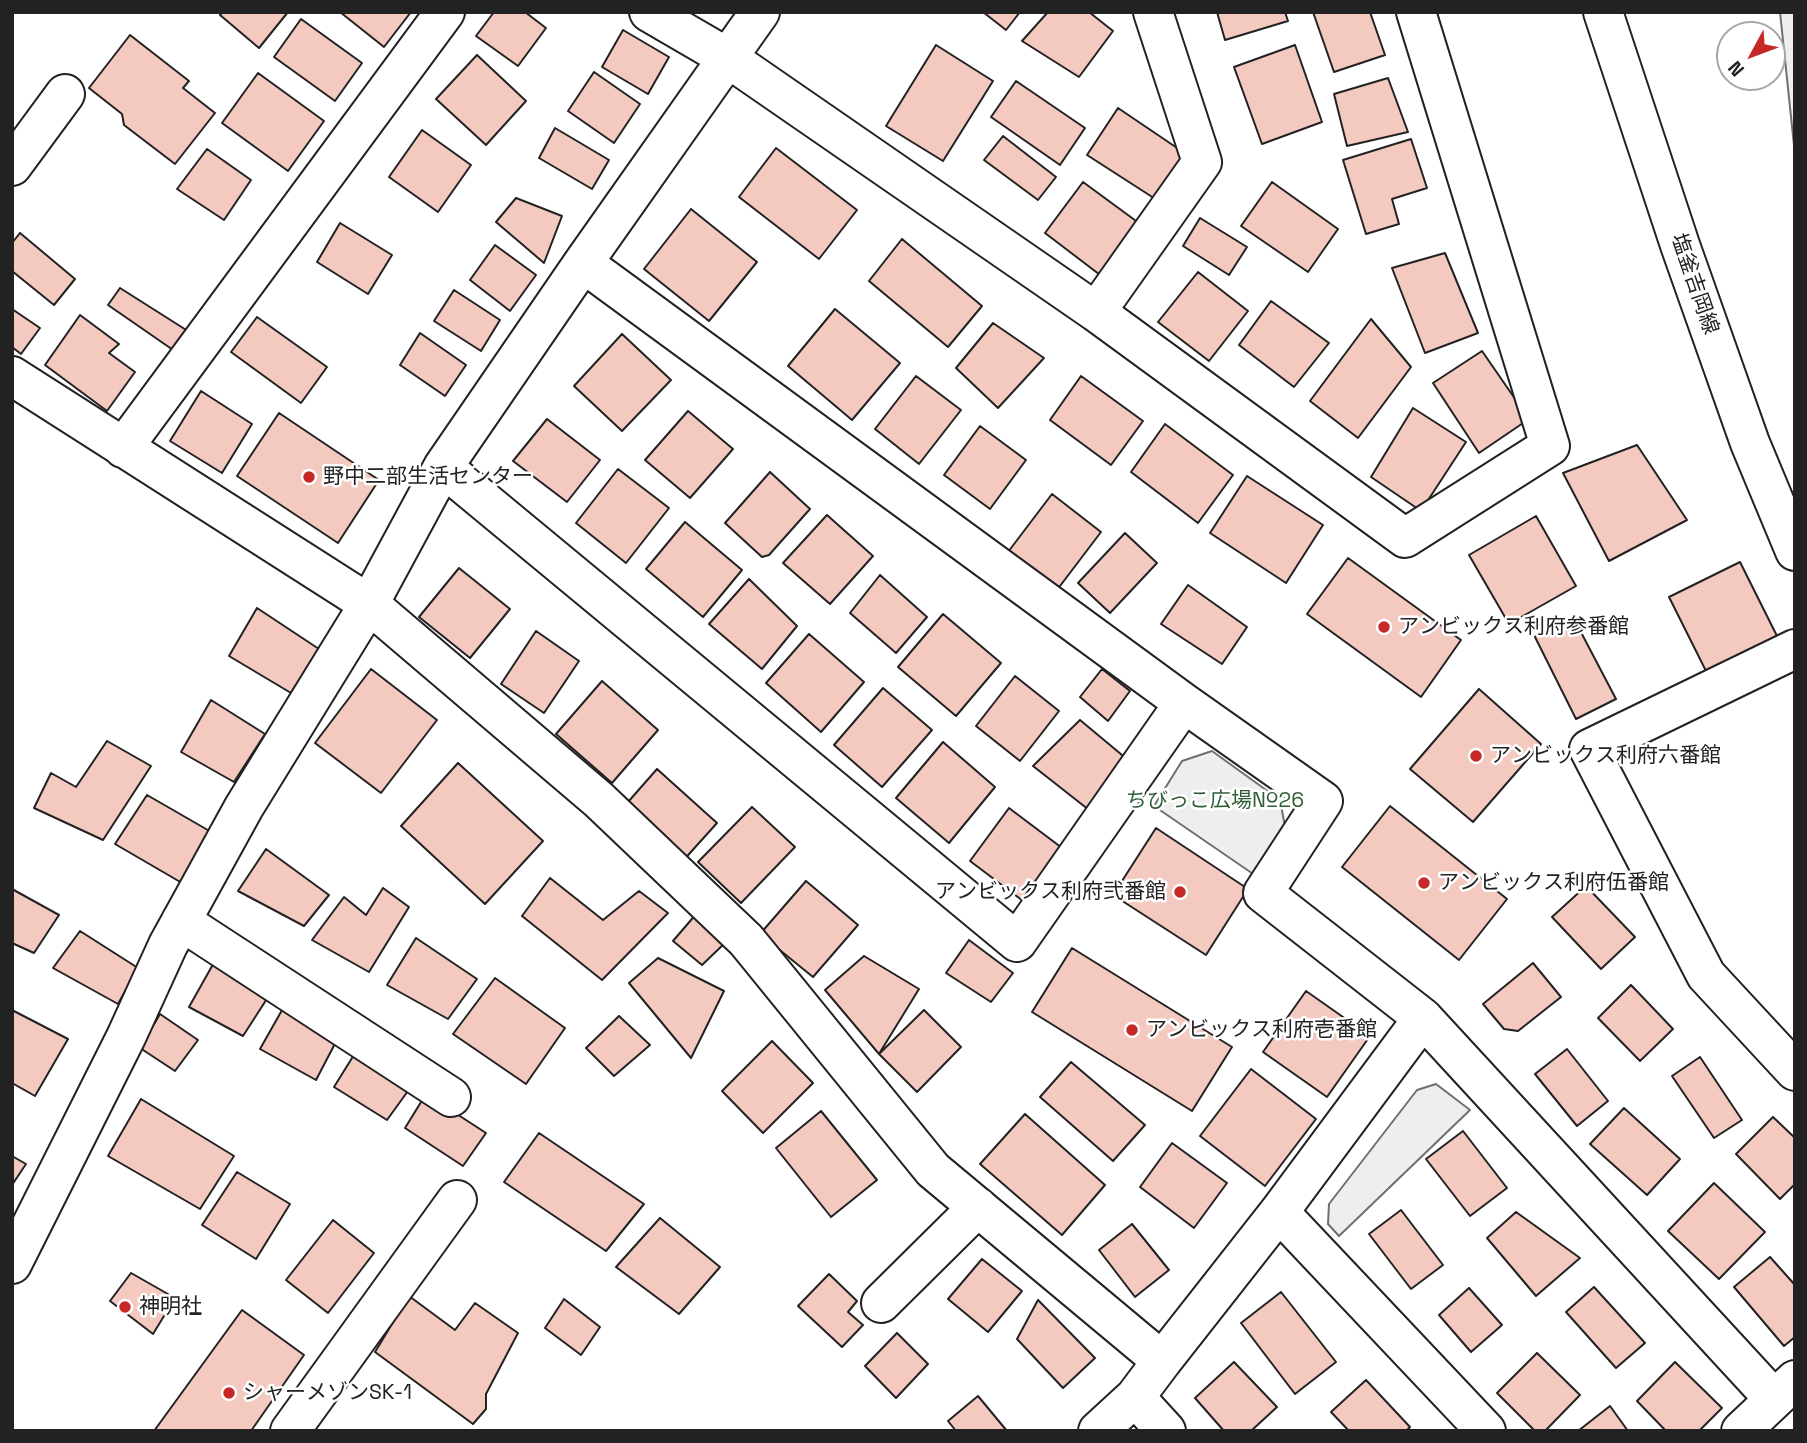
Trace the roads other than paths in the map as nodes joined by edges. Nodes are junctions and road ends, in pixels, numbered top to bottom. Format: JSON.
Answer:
{"nodes":[{"id":1,"x":445,"y":12,"type":"edge"},
{"id":2,"x":649,"y":12,"type":"edge"},
{"id":3,"x":760,"y":12,"type":"edge"},
{"id":4,"x":1153,"y":12,"type":"edge"},
{"id":5,"x":1416,"y":12,"type":"edge"},
{"id":6,"x":1603,"y":12,"type":"edge"},
{"id":7,"x":728,"y":58,"type":"junction"},
{"id":8,"x":65,"y":94,"type":"dead end"},
{"id":9,"x":12,"y":166,"type":"edge"},
{"id":10,"x":583,"y":264,"type":"junction"},
{"id":11,"x":1096,"y":312,"type":"junction"},
{"id":12,"x":12,"y":376,"type":"edge"},
{"id":13,"x":123,"y":448,"type":"junction"},
{"id":14,"x":443,"y":467,"type":"junction"},
{"id":15,"x":1795,"y":551,"type":"edge"},
{"id":16,"x":369,"y":604,"type":"junction"},
{"id":17,"x":1795,"y":649,"type":"edge"},
{"id":18,"x":1184,"y":703,"type":"junction"},
{"id":19,"x":181,"y":921,"type":"junction"},
{"id":20,"x":1423,"y":1018,"type":"junction"},
{"id":21,"x":1795,"y":1071,"type":"edge"},
{"id":22,"x":450,"y":1097,"type":"dead end"},
{"id":23,"x":457,"y":1200,"type":"dead end"},
{"id":24,"x":978,"y":1207,"type":"junction"},
{"id":25,"x":1279,"y":1212,"type":"junction"},
{"id":26,"x":12,"y":1264,"type":"edge"},
{"id":27,"x":881,"y":1303,"type":"dead end"},
{"id":28,"x":1162,"y":1361,"type":"junction"},
{"id":29,"x":1784,"y":1390,"type":"edge"},
{"id":30,"x":1135,"y":1397,"type":"junction"},
{"id":31,"x":290,"y":1431,"type":"edge"},
{"id":32,"x":1098,"y":1431,"type":"edge"},
{"id":33,"x":1166,"y":1431,"type":"edge"},
{"id":34,"x":1486,"y":1431,"type":"edge"},
{"id":35,"x":1741,"y":1431,"type":"edge"}],
"edges":[{"from":1,"to":13,"type":"street"},
{"from":2,"to":7,"type":"street"},
{"from":3,"to":7,"type":"street"},
{"from":4,"to":11,"type":"street"},
{"from":5,"to":11,"type":"street"},
{"from":6,"to":15,"type":"street","name":"塩釜吉岡線"},
{"from":7,"to":10,"type":"street"},
{"from":7,"to":11,"type":"street"},
{"from":8,"to":9,"type":"street"},
{"from":10,"to":14,"type":"street"},
{"from":10,"to":18,"type":"street"},
{"from":12,"to":13,"type":"street"},
{"from":13,"to":16,"type":"street"},
{"from":14,"to":16,"type":"street"},
{"from":14,"to":18,"type":"street"},
{"from":16,"to":19,"type":"street"},
{"from":16,"to":24,"type":"street"},
{"from":17,"to":21,"type":"street"},
{"from":18,"to":20,"type":"street"},
{"from":19,"to":22,"type":"street"},
{"from":19,"to":26,"type":"street"},
{"from":20,"to":25,"type":"street"},
{"from":20,"to":29,"type":"street"},
{"from":23,"to":31,"type":"street"},
{"from":24,"to":27,"type":"street"},
{"from":24,"to":28,"type":"street"},
{"from":25,"to":28,"type":"street"},
{"from":25,"to":34,"type":"street"},
{"from":28,"to":30,"type":"street"},
{"from":29,"to":35,"type":"street"},
{"from":30,"to":32,"type":"street"},
{"from":30,"to":33,"type":"street"}]}
